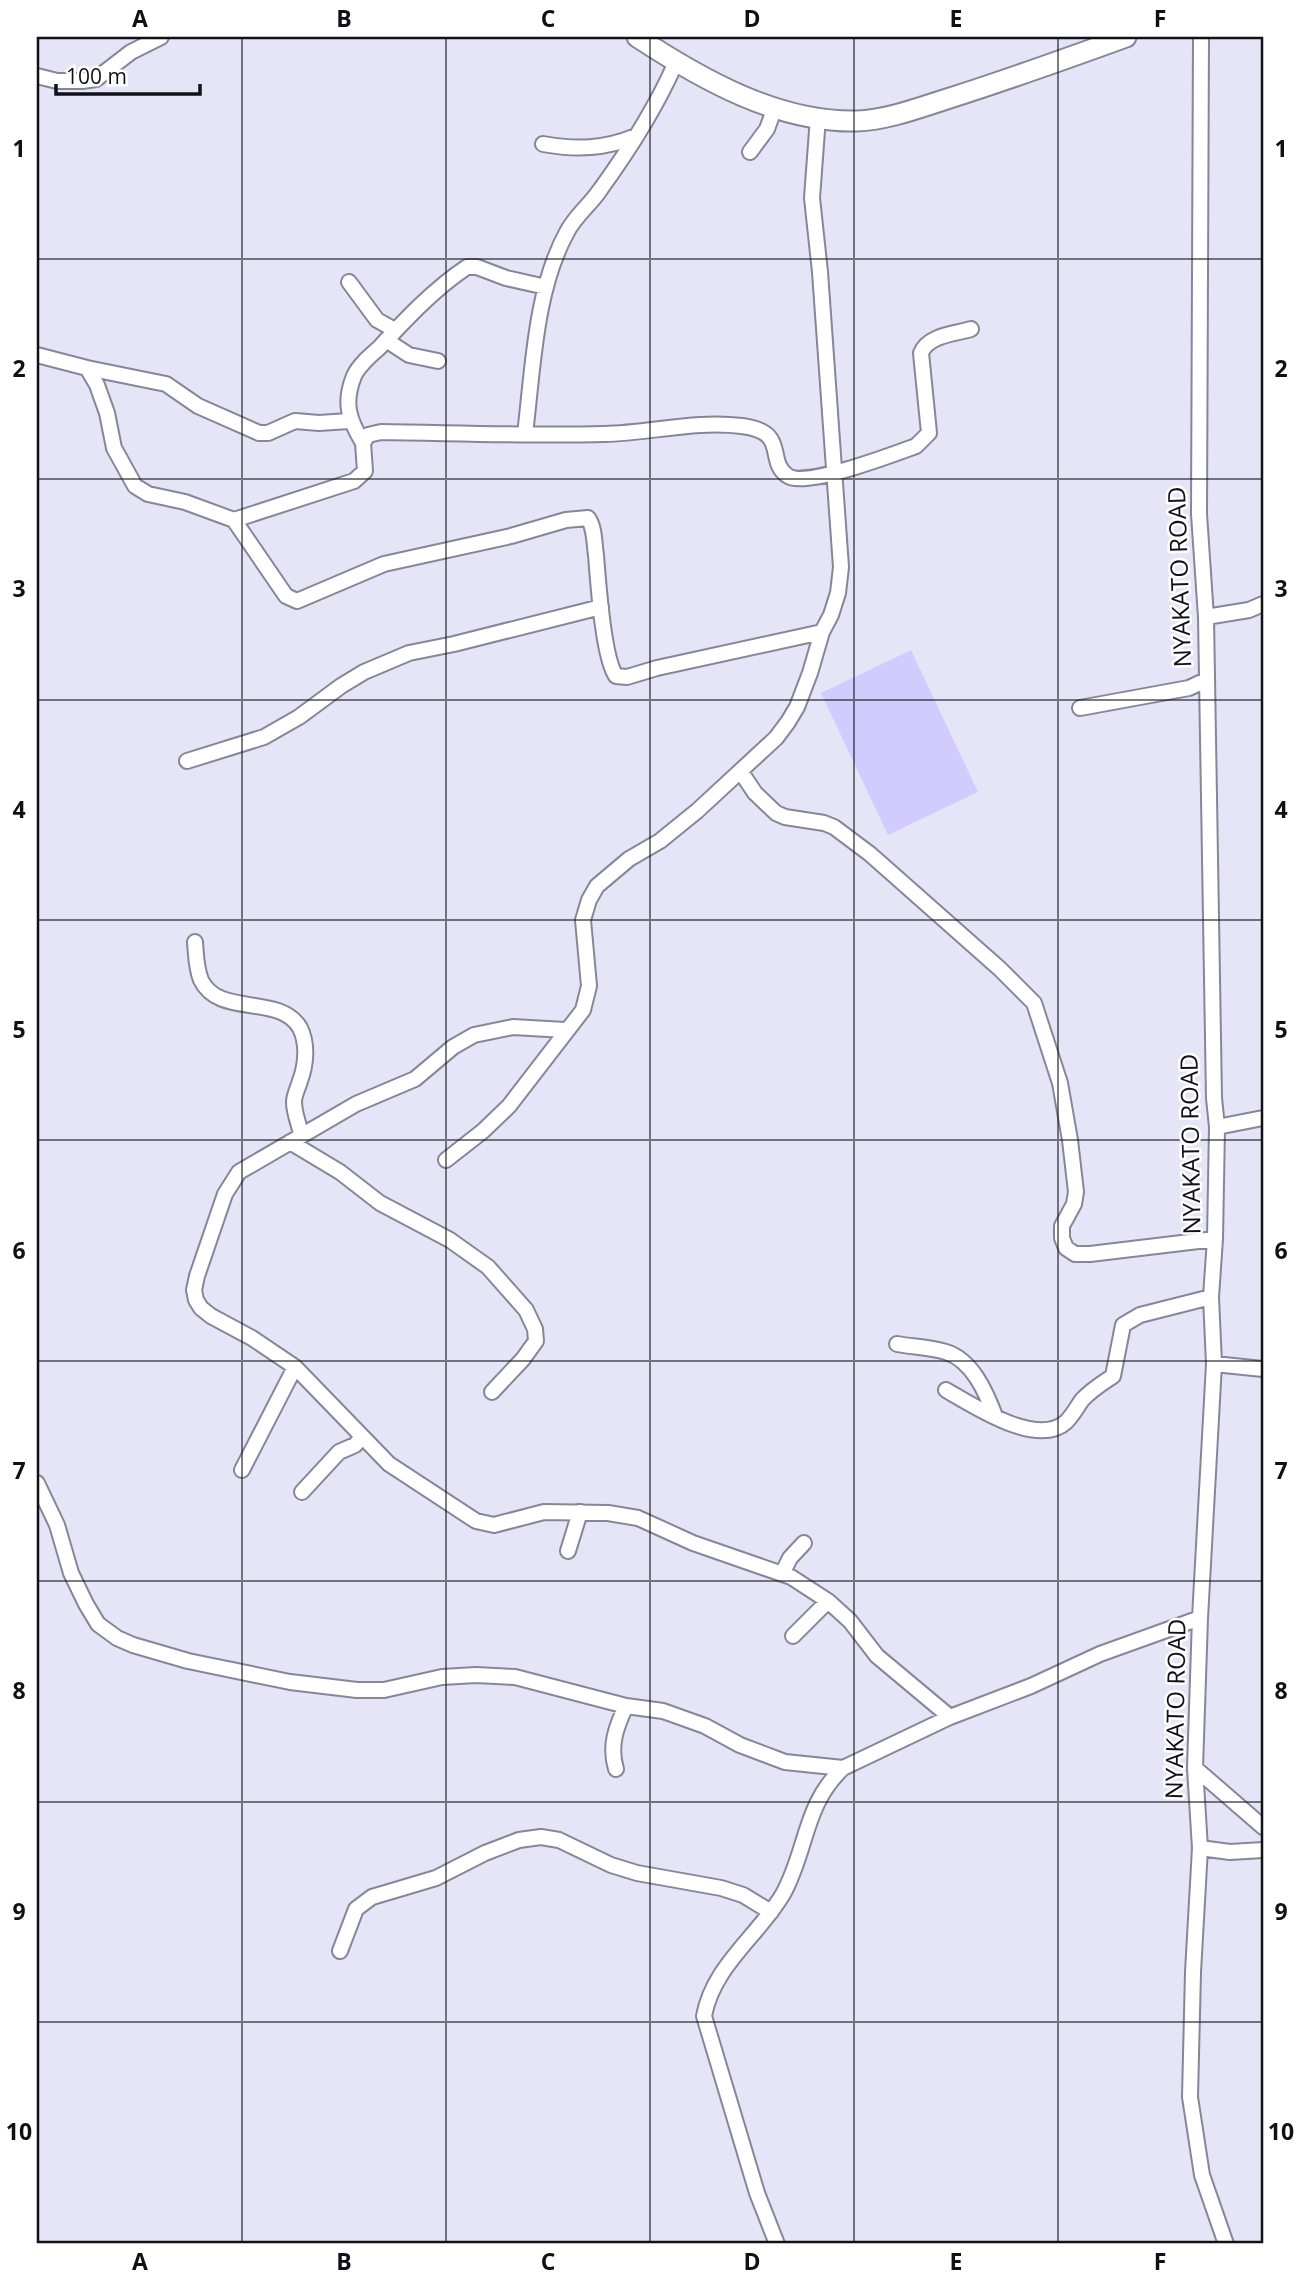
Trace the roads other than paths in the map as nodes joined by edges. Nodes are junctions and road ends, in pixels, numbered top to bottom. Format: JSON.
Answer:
{"nodes":[{"id":1,"x":161,"y":37,"type":"edge"},
{"id":2,"x":637,"y":37,"type":"edge"},
{"id":3,"x":1126,"y":37,"type":"edge"},
{"id":4,"x":1202,"y":37,"type":"edge"},
{"id":5,"x":676,"y":62,"type":"junction"},
{"id":6,"x":37,"y":76,"type":"edge"},
{"id":7,"x":775,"y":107,"type":"junction"},
{"id":8,"x":818,"y":117,"type":"junction"},
{"id":9,"x":636,"y":136,"type":"junction"},
{"id":10,"x":543,"y":144,"type":"dead end"},
{"id":11,"x":750,"y":152,"type":"dead end"},
{"id":12,"x":349,"y":282,"type":"dead end"},
{"id":13,"x":546,"y":287,"type":"junction"},
{"id":14,"x":971,"y":329,"type":"dead end"},
{"id":15,"x":390,"y":335,"type":"junction"},
{"id":16,"x":37,"y":355,"type":"edge"},
{"id":17,"x":438,"y":360,"type":"dead end"},
{"id":18,"x":87,"y":368,"type":"junction"},
{"id":19,"x":349,"y":421,"type":"junction"},
{"id":20,"x":524,"y":434,"type":"junction"},
{"id":21,"x":363,"y":443,"type":"junction"},
{"id":22,"x":834,"y":474,"type":"junction"},
{"id":23,"x":234,"y":520,"type":"junction"},
{"id":24,"x":1263,"y":604,"type":"edge"},
{"id":25,"x":601,"y":607,"type":"junction"},
{"id":26,"x":1206,"y":617,"type":"junction"},
{"id":27,"x":822,"y":632,"type":"junction"},
{"id":28,"x":1206,"y":680,"type":"junction"},
{"id":29,"x":1080,"y":708,"type":"dead end"},
{"id":30,"x":187,"y":761,"type":"dead end"},
{"id":31,"x":741,"y":772,"type":"junction"},
{"id":32,"x":195,"y":942,"type":"dead end"},
{"id":33,"x":565,"y":1030,"type":"junction"},
{"id":34,"x":1263,"y":1118,"type":"edge"},
{"id":35,"x":1217,"y":1127,"type":"junction"},
{"id":36,"x":295,"y":1138,"type":"junction"},
{"id":37,"x":446,"y":1160,"type":"dead end"},
{"id":38,"x":1215,"y":1239,"type":"junction"},
{"id":39,"x":1211,"y":1297,"type":"junction"},
{"id":40,"x":897,"y":1344,"type":"dead end"},
{"id":41,"x":1214,"y":1364,"type":"junction"},
{"id":42,"x":295,"y":1367,"type":"junction"},
{"id":43,"x":1263,"y":1369,"type":"edge"},
{"id":44,"x":946,"y":1390,"type":"dead end"},
{"id":45,"x":492,"y":1392,"type":"dead end"},
{"id":46,"x":995,"y":1416,"type":"junction"},
{"id":47,"x":362,"y":1437,"type":"junction"},
{"id":48,"x":242,"y":1470,"type":"dead end"},
{"id":49,"x":37,"y":1483,"type":"edge"},
{"id":50,"x":302,"y":1492,"type":"dead end"},
{"id":51,"x":580,"y":1512,"type":"junction"},
{"id":52,"x":804,"y":1543,"type":"dead end"},
{"id":53,"x":568,"y":1551,"type":"dead end"},
{"id":54,"x":782,"y":1574,"type":"junction"},
{"id":55,"x":828,"y":1601,"type":"junction"},
{"id":56,"x":1200,"y":1618,"type":"junction"},
{"id":57,"x":793,"y":1636,"type":"dead end"},
{"id":58,"x":626,"y":1706,"type":"junction"},
{"id":59,"x":950,"y":1717,"type":"junction"},
{"id":60,"x":843,"y":1768,"type":"junction"},
{"id":61,"x":1195,"y":1768,"type":"junction"},
{"id":62,"x":615,"y":1769,"type":"dead end"},
{"id":63,"x":1263,"y":1827,"type":"edge"},
{"id":64,"x":1200,"y":1847,"type":"junction"},
{"id":65,"x":1263,"y":1850,"type":"edge"},
{"id":66,"x":771,"y":1912,"type":"junction"},
{"id":67,"x":340,"y":1951,"type":"dead end"},
{"id":68,"x":777,"y":2244,"type":"edge"},
{"id":69,"x":1226,"y":2244,"type":"edge"}],
"edges":[{"from":1,"to":6,"type":"street"},
{"from":2,"to":5,"type":"highway"},
{"from":3,"to":8,"type":"highway"},
{"from":4,"to":26,"type":"street","name":"NYAKATO ROAD"},
{"from":5,"to":7,"type":"highway"},
{"from":5,"to":9,"type":"street"},
{"from":7,"to":8,"type":"highway"},
{"from":7,"to":11,"type":"street"},
{"from":8,"to":22,"type":"street"},
{"from":9,"to":10,"type":"street"},
{"from":9,"to":13,"type":"street"},
{"from":12,"to":15,"type":"street"},
{"from":13,"to":15,"type":"street"},
{"from":13,"to":20,"type":"street"},
{"from":14,"to":22,"type":"street"},
{"from":15,"to":17,"type":"street"},
{"from":15,"to":19,"type":"street"},
{"from":16,"to":18,"type":"street"},
{"from":18,"to":19,"type":"street"},
{"from":18,"to":23,"type":"street"},
{"from":19,"to":21,"type":"street"},
{"from":20,"to":21,"type":"street"},
{"from":20,"to":22,"type":"street"},
{"from":21,"to":23,"type":"street"},
{"from":22,"to":27,"type":"street"},
{"from":23,"to":25,"type":"street"},
{"from":24,"to":26,"type":"street"},
{"from":25,"to":27,"type":"street"},
{"from":25,"to":30,"type":"street"},
{"from":26,"to":28,"type":"street","name":"NYAKATO ROAD"},
{"from":27,"to":31,"type":"street"},
{"from":28,"to":29,"type":"street"},
{"from":28,"to":35,"type":"street","name":"NYAKATO ROAD"},
{"from":31,"to":33,"type":"street"},
{"from":31,"to":38,"type":"street"},
{"from":32,"to":36,"type":"street"},
{"from":33,"to":36,"type":"street"},
{"from":33,"to":37,"type":"street"},
{"from":34,"to":35,"type":"street"},
{"from":35,"to":38,"type":"street","name":"NYAKATO ROAD"},
{"from":36,"to":42,"type":"street"},
{"from":36,"to":45,"type":"street"},
{"from":38,"to":39,"type":"street","name":"NYAKATO ROAD"},
{"from":39,"to":41,"type":"street","name":"NYAKATO ROAD"},
{"from":39,"to":46,"type":"street"},
{"from":40,"to":46,"type":"street"},
{"from":41,"to":43,"type":"street"},
{"from":41,"to":56,"type":"street","name":"NYAKATO ROAD"},
{"from":42,"to":47,"type":"street"},
{"from":42,"to":48,"type":"street"},
{"from":44,"to":46,"type":"street"},
{"from":47,"to":50,"type":"street"},
{"from":47,"to":51,"type":"street"},
{"from":49,"to":58,"type":"street"},
{"from":51,"to":53,"type":"street"},
{"from":51,"to":54,"type":"street"},
{"from":52,"to":54,"type":"street"},
{"from":54,"to":55,"type":"street"},
{"from":55,"to":57,"type":"street"},
{"from":55,"to":59,"type":"street"},
{"from":56,"to":59,"type":"street"},
{"from":56,"to":61,"type":"street","name":"NYAKATO ROAD"},
{"from":58,"to":60,"type":"street"},
{"from":58,"to":62,"type":"street"},
{"from":59,"to":60,"type":"street"},
{"from":60,"to":66,"type":"street"},
{"from":61,"to":63,"type":"street"},
{"from":61,"to":64,"type":"street","name":"NYAKATO ROAD"},
{"from":64,"to":65,"type":"street"},
{"from":64,"to":69,"type":"street","name":"NYAKATO ROAD"},
{"from":66,"to":67,"type":"street"},
{"from":66,"to":68,"type":"street"}]}
